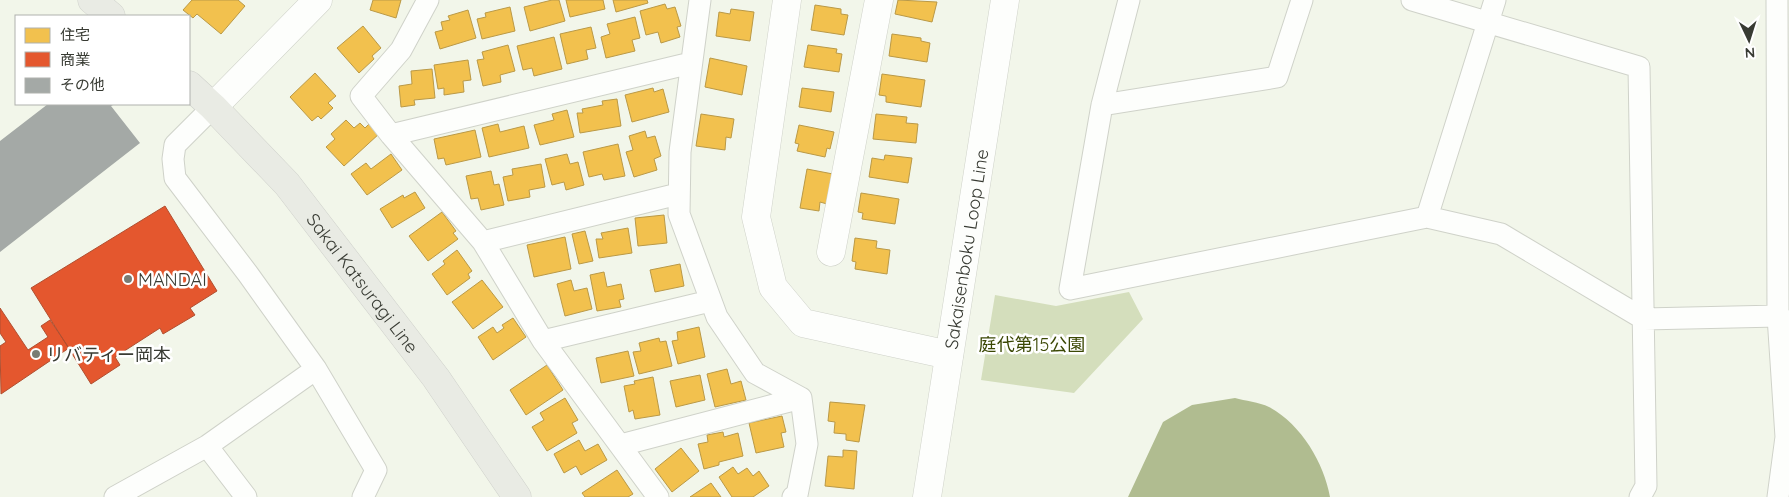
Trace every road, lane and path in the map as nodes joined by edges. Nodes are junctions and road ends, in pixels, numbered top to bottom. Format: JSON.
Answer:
{"nodes":[{"id":1,"x":92,"y":0,"type":"edge"},
{"id":2,"x":318,"y":0,"type":"edge"},
{"id":3,"x":428,"y":0,"type":"edge"},
{"id":4,"x":700,"y":0,"type":"edge"},
{"id":5,"x":788,"y":0,"type":"edge"},
{"id":6,"x":880,"y":0,"type":"edge"},
{"id":7,"x":1005,"y":0,"type":"edge"},
{"id":8,"x":1129,"y":0,"type":"edge"},
{"id":9,"x":1302,"y":0,"type":"edge"},
{"id":10,"x":1412,"y":0,"type":"edge"},
{"id":11,"x":1495,"y":0,"type":"edge"},
{"id":12,"x":1777,"y":0,"type":"edge"},
{"id":13,"x":109,"y":15,"type":"edge"},
{"id":14,"x":1488,"y":24,"type":"junction"},
{"id":15,"x":691,"y":63,"type":"junction"},
{"id":16,"x":190,"y":86,"type":"edge"},
{"id":17,"x":1102,"y":105,"type":"junction"},
{"id":18,"x":213,"y":107,"type":"junction"},
{"id":19,"x":391,"y":135,"type":"junction"},
{"id":20,"x":678,"y":194,"type":"junction"},
{"id":21,"x":1427,"y":216,"type":"junction"},
{"id":22,"x":483,"y":242,"type":"junction"},
{"id":23,"x":831,"y":252,"type":"dead end"},
{"id":24,"x":710,"y":302,"type":"junction"},
{"id":25,"x":1644,"y":319,"type":"junction"},
{"id":26,"x":1784,"y":319,"type":"edge"},
{"id":27,"x":543,"y":341,"type":"junction"},
{"id":28,"x":949,"y":355,"type":"junction"},
{"id":29,"x":316,"y":369,"type":"junction"},
{"id":30,"x":801,"y":398,"type":"junction"},
{"id":31,"x":621,"y":445,"type":"junction"},
{"id":32,"x":207,"y":446,"type":"junction"},
{"id":33,"x":115,"y":497,"type":"edge"},
{"id":34,"x":246,"y":497,"type":"edge"},
{"id":35,"x":363,"y":497,"type":"edge"},
{"id":36,"x":517,"y":497,"type":"edge"},
{"id":37,"x":658,"y":497,"type":"edge"},
{"id":38,"x":794,"y":497,"type":"edge"},
{"id":39,"x":927,"y":497,"type":"edge"},
{"id":40,"x":1640,"y":497,"type":"edge"},
{"id":41,"x":1778,"y":497,"type":"edge"}],
"edges":[{"from":1,"to":13,"type":"main road"},
{"from":2,"to":18,"type":"street"},
{"from":3,"to":19,"type":"street"},
{"from":4,"to":15,"type":"street"},
{"from":5,"to":28,"type":"street"},
{"from":6,"to":23,"type":"street"},
{"from":7,"to":28,"type":"street","name":"Sakaisenboku Loop Line"},
{"from":8,"to":17,"type":"street"},
{"from":9,"to":17,"type":"street"},
{"from":10,"to":14,"type":"street"},
{"from":11,"to":14,"type":"street"},
{"from":12,"to":26,"type":"street"},
{"from":14,"to":21,"type":"street"},
{"from":14,"to":25,"type":"street"},
{"from":15,"to":19,"type":"street"},
{"from":15,"to":20,"type":"street"},
{"from":16,"to":18,"type":"main road","name":"Sakai Katsuragi Line"},
{"from":17,"to":21,"type":"street"},
{"from":18,"to":29,"type":"street"},
{"from":18,"to":36,"type":"main road","name":"Sakai Katsuragi Line"},
{"from":19,"to":22,"type":"street"},
{"from":20,"to":22,"type":"street"},
{"from":20,"to":24,"type":"street"},
{"from":21,"to":25,"type":"street"},
{"from":22,"to":27,"type":"street"},
{"from":24,"to":27,"type":"street"},
{"from":24,"to":30,"type":"street"},
{"from":25,"to":26,"type":"street"},
{"from":25,"to":40,"type":"street"},
{"from":26,"to":41,"type":"street"},
{"from":27,"to":31,"type":"street"},
{"from":28,"to":39,"type":"street","name":"Sakaisenboku Loop Line"},
{"from":29,"to":32,"type":"street"},
{"from":29,"to":35,"type":"street"},
{"from":30,"to":31,"type":"street"},
{"from":30,"to":38,"type":"street"},
{"from":31,"to":37,"type":"street"},
{"from":32,"to":33,"type":"street"},
{"from":32,"to":34,"type":"street"}]}
